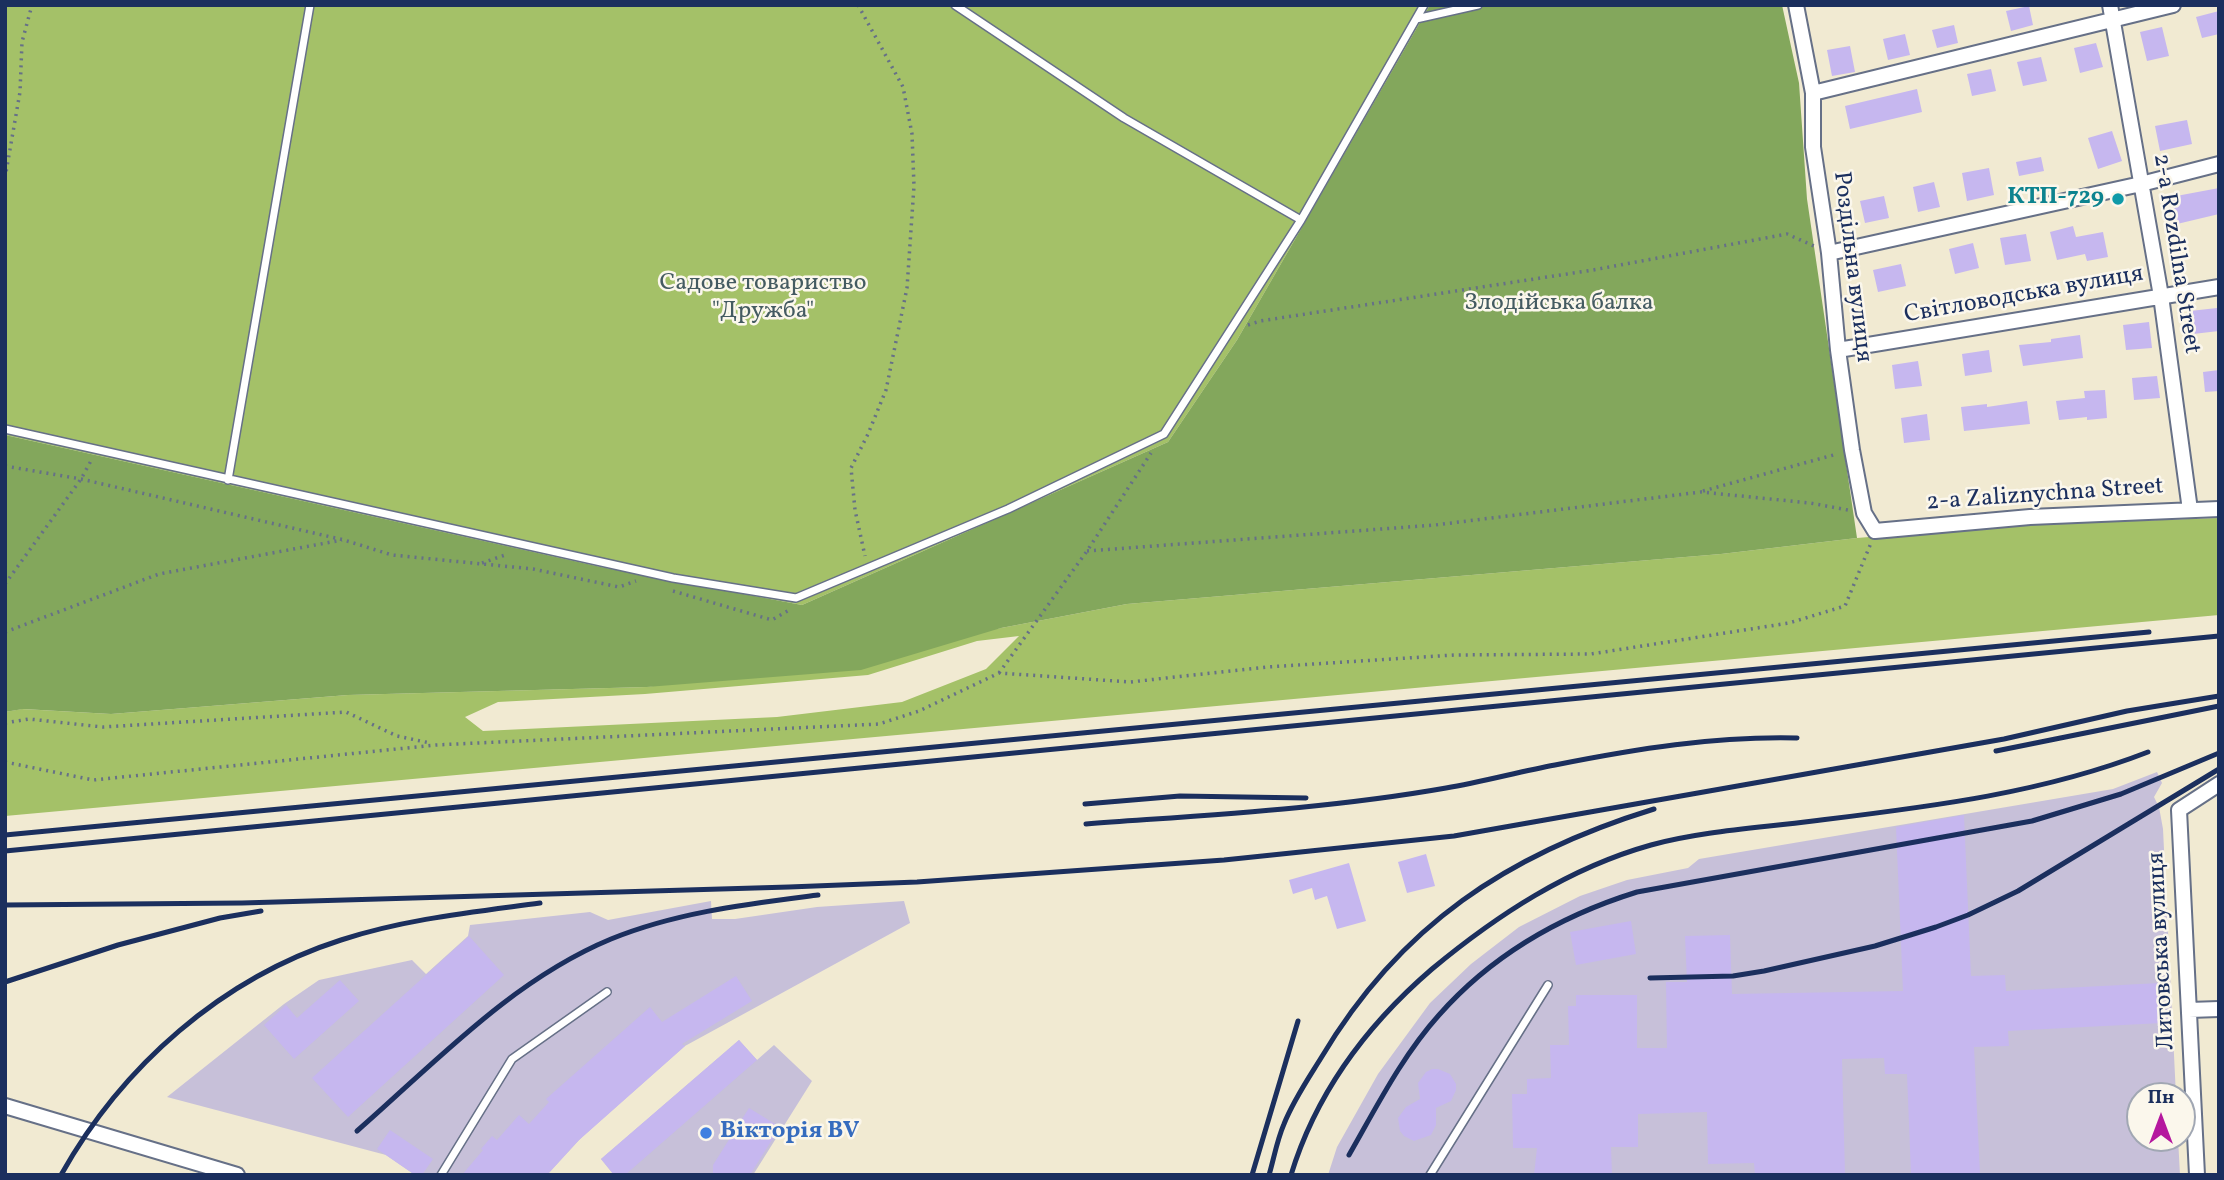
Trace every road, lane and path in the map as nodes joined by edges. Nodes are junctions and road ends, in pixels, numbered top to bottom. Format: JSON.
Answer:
{"nodes":[{"id":1,"x":32,"y":5,"type":"edge"},
{"id":2,"x":310,"y":5,"type":"edge"},
{"id":3,"x":858,"y":5,"type":"edge"},
{"id":4,"x":956,"y":5,"type":"edge"},
{"id":5,"x":1424,"y":5,"type":"edge"},
{"id":6,"x":1478,"y":5,"type":"edge"},
{"id":7,"x":1796,"y":5,"type":"edge"},
{"id":8,"x":2110,"y":5,"type":"edge"},
{"id":9,"x":2173,"y":5,"type":"edge"},
{"id":10,"x":1416,"y":19,"type":"junction"},
{"id":11,"x":2113,"y":21,"type":"junction"},
{"id":12,"x":1813,"y":93,"type":"junction"},
{"id":13,"x":2219,"y":164,"type":"edge"},
{"id":14,"x":5,"y":178,"type":"edge"},
{"id":15,"x":2141,"y":184,"type":"junction"},
{"id":16,"x":1301,"y":220,"type":"junction"},
{"id":17,"x":1829,"y":253,"type":"junction"},
{"id":18,"x":2219,"y":287,"type":"edge"},
{"id":19,"x":2161,"y":296,"type":"junction"},
{"id":20,"x":1231,"y":332,"type":"junction"},
{"id":21,"x":1838,"y":350,"type":"junction"},
{"id":22,"x":5,"y":429,"type":"edge"},
{"id":23,"x":1164,"y":434,"type":"junction"},
{"id":24,"x":97,"y":449,"type":"junction"},
{"id":25,"x":1853,"y":450,"type":"junction"},
{"id":26,"x":5,"y":466,"type":"edge"},
{"id":27,"x":81,"y":479,"type":"junction"},
{"id":28,"x":228,"y":480,"type":"junction"},
{"id":29,"x":1701,"y":492,"type":"junction"},
{"id":30,"x":2219,"y":509,"type":"edge"},
{"id":31,"x":2190,"y":510,"type":"junction"},
{"id":32,"x":1864,"y":513,"type":"junction"},
{"id":33,"x":1875,"y":531,"type":"junction"},
{"id":34,"x":344,"y":540,"type":"junction"},
{"id":35,"x":530,"y":546,"type":"junction"},
{"id":36,"x":1087,"y":551,"type":"junction"},
{"id":37,"x":479,"y":564,"type":"junction"},
{"id":38,"x":867,"y":568,"type":"junction"},
{"id":39,"x":6,"y":581,"type":"edge"},
{"id":40,"x":645,"y":581,"type":"dead end"},
{"id":41,"x":5,"y":632,"type":"edge"},
{"id":42,"x":999,"y":673,"type":"junction"},
{"id":43,"x":5,"y":723,"type":"edge"},
{"id":44,"x":436,"y":745,"type":"junction"},
{"id":45,"x":5,"y":762,"type":"edge"},
{"id":46,"x":2219,"y":784,"type":"edge"},
{"id":47,"x":1548,"y":985,"type":"dead end"},
{"id":48,"x":607,"y":992,"type":"dead end"},
{"id":49,"x":2219,"y":1009,"type":"edge"},
{"id":50,"x":2189,"y":1010,"type":"junction"},
{"id":51,"x":5,"y":1106,"type":"edge"},
{"id":52,"x":212,"y":1171,"type":"edge"},
{"id":53,"x":237,"y":1175,"type":"edge"},
{"id":54,"x":441,"y":1175,"type":"edge"},
{"id":55,"x":1430,"y":1175,"type":"edge"},
{"id":56,"x":2197,"y":1175,"type":"edge"}],
"edges":[{"from":1,"to":14,"type":"path"},
{"from":2,"to":28,"type":"lane"},
{"from":3,"to":38,"type":"path"},
{"from":4,"to":16,"type":"lane"},
{"from":5,"to":10,"type":"lane"},
{"from":6,"to":10,"type":"lane"},
{"from":7,"to":12,"type":"street","name":"Роздільна вулиця"},
{"from":8,"to":11,"type":"street","name":"2-a Rozdilna Street"},
{"from":9,"to":11,"type":"street"},
{"from":10,"to":16,"type":"lane"},
{"from":11,"to":12,"type":"street"},
{"from":11,"to":15,"type":"street","name":"2-a Rozdilna Street"},
{"from":12,"to":17,"type":"street","name":"Роздільна вулиця"},
{"from":13,"to":15,"type":"street"},
{"from":15,"to":17,"type":"street"},
{"from":15,"to":19,"type":"street","name":"2-a Rozdilna Street"},
{"from":16,"to":20,"type":"lane"},
{"from":17,"to":20,"type":"path"},
{"from":17,"to":21,"type":"street","name":"Роздільна вулиця"},
{"from":18,"to":19,"type":"street","name":"Світловодська вулиця"},
{"from":19,"to":21,"type":"street","name":"Світловодська вулиця"},
{"from":19,"to":31,"type":"street","name":"2-a Rozdilna Street"},
{"from":20,"to":23,"type":"lane"},
{"from":21,"to":25,"type":"street","name":"Роздільна вулиця"},
{"from":22,"to":24,"type":"lane"},
{"from":23,"to":36,"type":"path"},
{"from":23,"to":38,"type":"lane"},
{"from":24,"to":27,"type":"path"},
{"from":24,"to":28,"type":"lane"},
{"from":25,"to":29,"type":"path"},
{"from":25,"to":32,"type":"street","name":"Роздільна вулиця"},
{"from":26,"to":27,"type":"path"},
{"from":27,"to":34,"type":"path"},
{"from":27,"to":39,"type":"path"},
{"from":28,"to":35,"type":"lane"},
{"from":29,"to":32,"type":"path"},
{"from":29,"to":36,"type":"path"},
{"from":30,"to":31,"type":"street","name":"2-a Zaliznychna Street"},
{"from":31,"to":33,"type":"street","name":"2-a Zaliznychna Street"},
{"from":32,"to":33,"type":"street","name":"Роздільна вулиця"},
{"from":33,"to":42,"type":"path"},
{"from":34,"to":37,"type":"path"},
{"from":34,"to":41,"type":"path"},
{"from":35,"to":37,"type":"path"},
{"from":35,"to":38,"type":"lane"},
{"from":36,"to":42,"type":"path"},
{"from":37,"to":40,"type":"path"},
{"from":42,"to":44,"type":"path"},
{"from":43,"to":44,"type":"path"},
{"from":44,"to":45,"type":"path"},
{"from":46,"to":50,"type":"street","name":"Литовська вулиця"},
{"from":47,"to":55,"type":"lane"},
{"from":48,"to":54,"type":"lane"},
{"from":49,"to":50,"type":"street"},
{"from":50,"to":56,"type":"street","name":"Литовська вулиця"},
{"from":51,"to":52,"type":"street"},
{"from":52,"to":53,"type":"street"}]}
